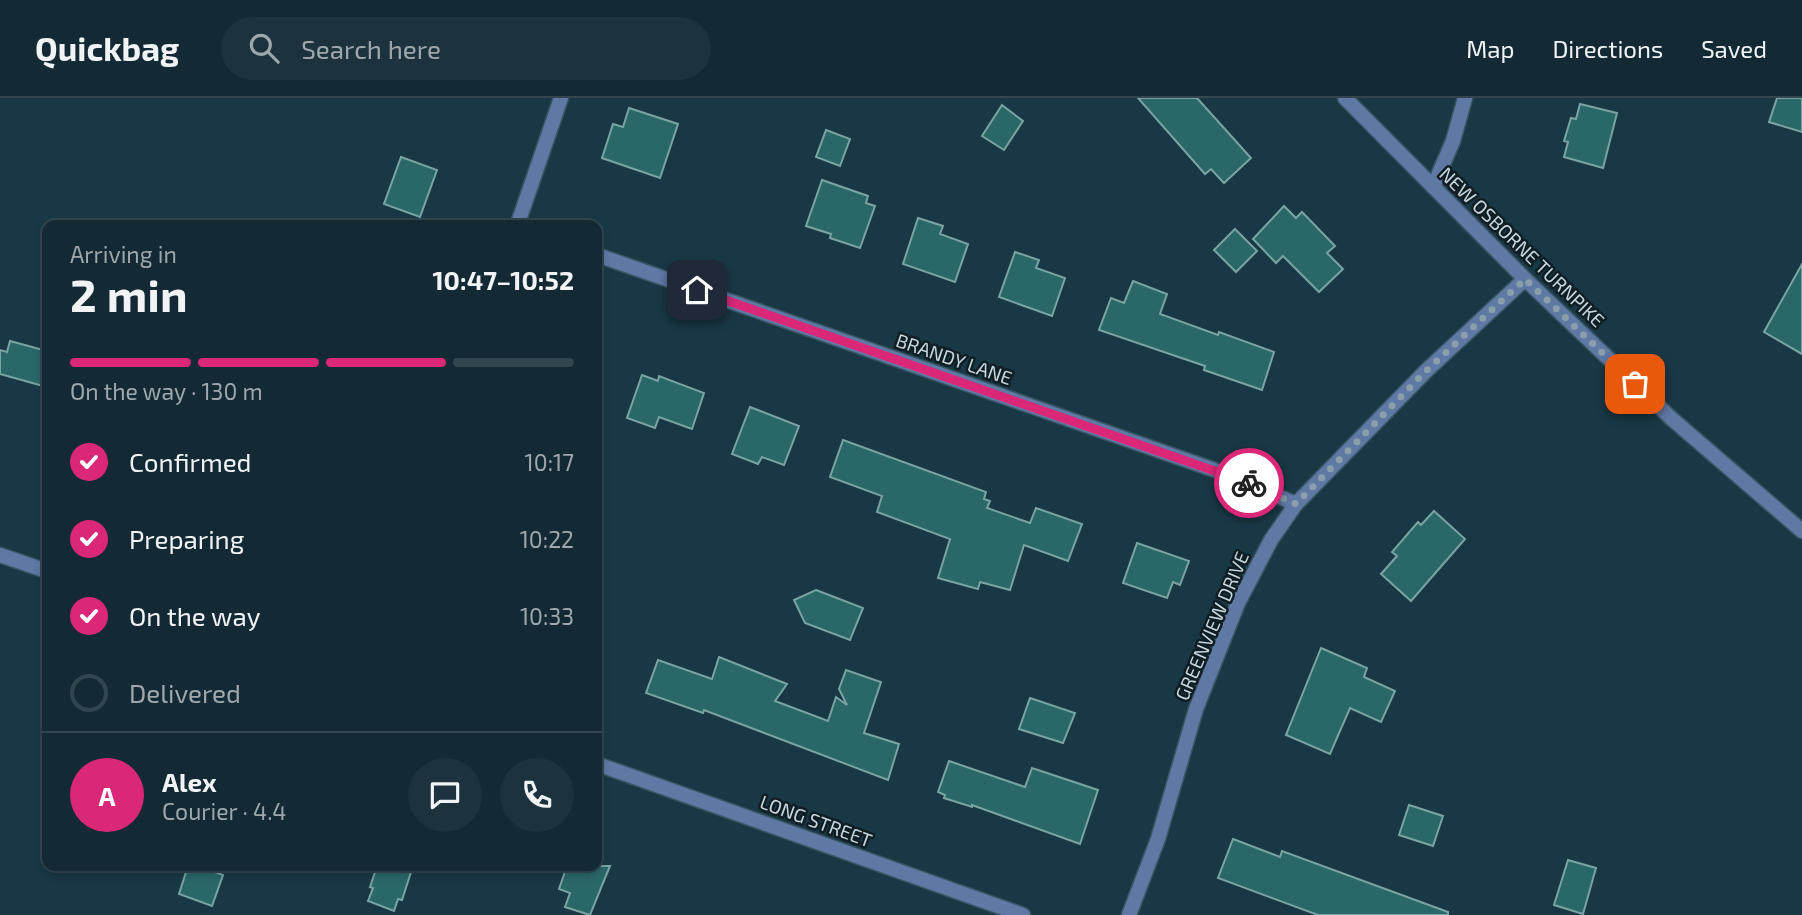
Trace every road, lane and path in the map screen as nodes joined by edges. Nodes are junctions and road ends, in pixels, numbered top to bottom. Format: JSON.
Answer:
{"nodes":[{"id":1,"x":561,"y":98,"type":"edge"},
{"id":2,"x":1345,"y":98,"type":"edge"},
{"id":3,"x":1465,"y":98,"type":"edge"},
{"id":4,"x":1433,"y":187,"type":"junction"},
{"id":5,"x":519,"y":220,"type":"edge"},
{"id":6,"x":602,"y":257,"type":"edge"},
{"id":7,"x":1525,"y":279,"type":"junction"},
{"id":8,"x":1296,"y":504,"type":"junction"},
{"id":9,"x":1802,"y":531,"type":"edge"},
{"id":10,"x":0,"y":555,"type":"edge"},
{"id":11,"x":42,"y":569,"type":"edge"},
{"id":12,"x":602,"y":766,"type":"edge"},
{"id":13,"x":1023,"y":915,"type":"edge"},
{"id":14,"x":1129,"y":915,"type":"edge"}],
"edges":[{"from":1,"to":5,"type":"street"},
{"from":2,"to":4,"type":"street","name":"NEW OSBORNE TURNPIKE"},
{"from":3,"to":4,"type":"street"},
{"from":4,"to":7,"type":"street","name":"NEW OSBORNE TURNPIKE"},
{"from":6,"to":8,"type":"street","name":"BRANDY LANE"},
{"from":7,"to":8,"type":"street","name":"GREENVIEW DRIVE"},
{"from":7,"to":9,"type":"street","name":"NEW OSBORNE TURNPIKE"},
{"from":8,"to":14,"type":"street","name":"GREENVIEW DRIVE"},
{"from":10,"to":11,"type":"street"},
{"from":12,"to":13,"type":"street","name":"LONG STREET"}]}
